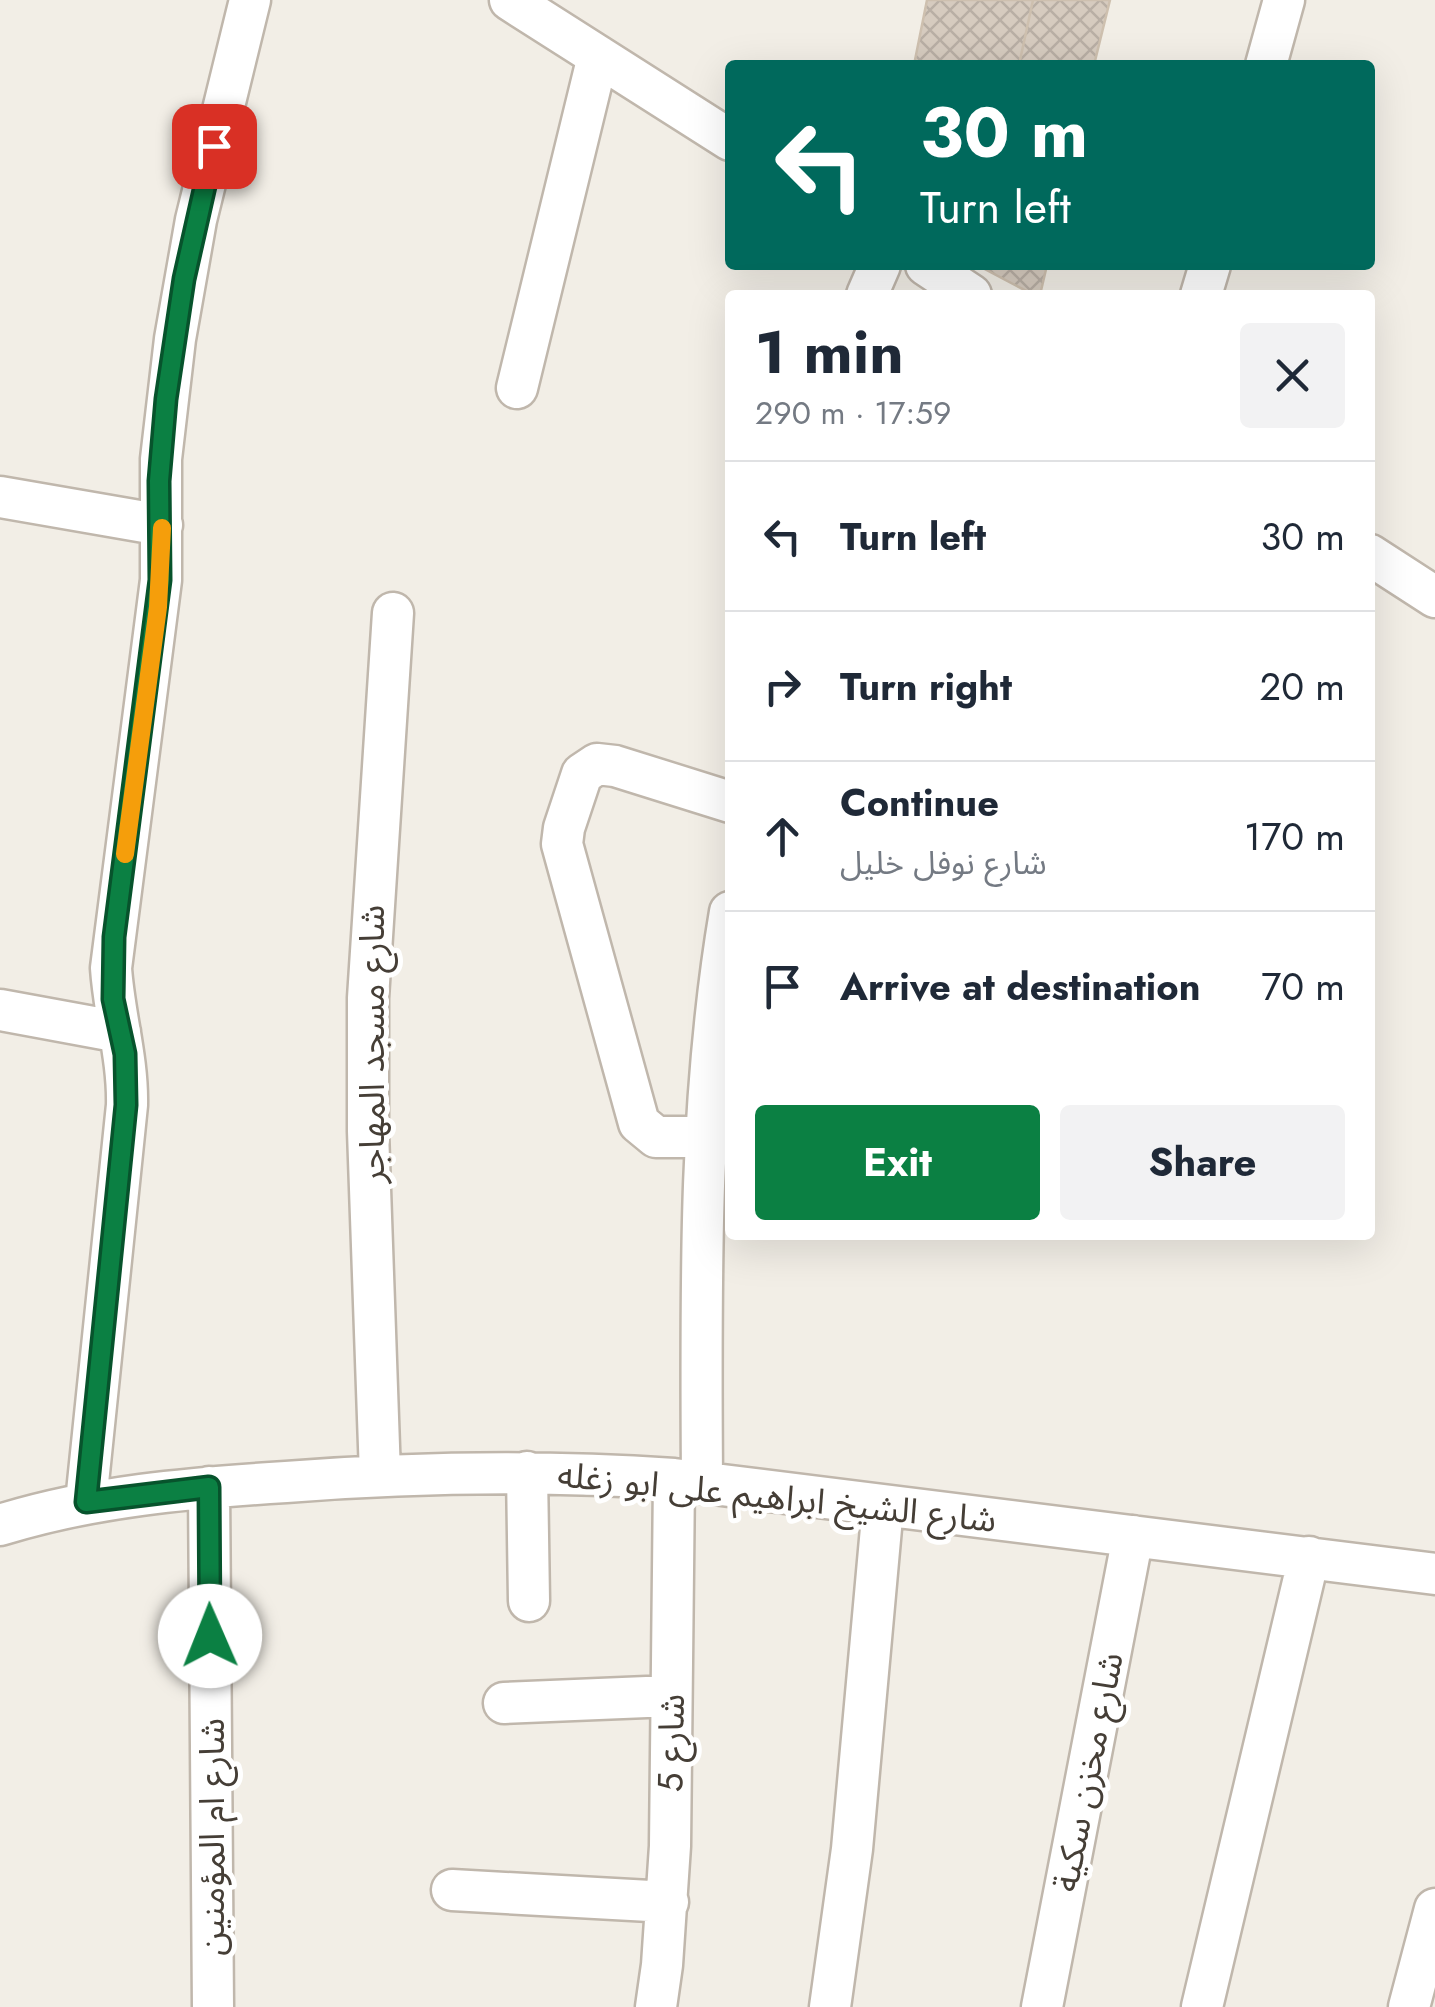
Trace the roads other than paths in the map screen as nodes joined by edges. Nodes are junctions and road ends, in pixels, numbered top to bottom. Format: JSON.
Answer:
{"nodes":[{"id":1,"x":250,"y":0,"type":"edge"},
{"id":2,"x":510,"y":0,"type":"edge"},
{"id":3,"x":1284,"y":0,"type":"edge"},
{"id":4,"x":598,"y":56,"type":"junction"},
{"id":5,"x":1267,"y":60,"type":"edge"},
{"id":6,"x":725,"y":137,"type":"edge"},
{"id":7,"x":934,"y":270,"type":"edge"},
{"id":8,"x":964,"y":290,"type":"edge"},
{"id":9,"x":517,"y":388,"type":"dead end"},
{"id":10,"x":0,"y":498,"type":"edge"},
{"id":11,"x":162,"y":525,"type":"junction"},
{"id":12,"x":1375,"y":558,"type":"edge"},
{"id":13,"x":1435,"y":597,"type":"edge"},
{"id":14,"x":393,"y":614,"type":"dead end"},
{"id":15,"x":725,"y":800,"type":"edge"},
{"id":16,"x":725,"y":957,"type":"edge"},
{"id":17,"x":0,"y":1010,"type":"edge"},
{"id":18,"x":120,"y":1032,"type":"junction"},
{"id":19,"x":705,"y":1138,"type":"junction"},
{"id":20,"x":527,"y":1472,"type":"junction"},
{"id":21,"x":380,"y":1475,"type":"junction"},
{"id":22,"x":688,"y":1481,"type":"junction"},
{"id":23,"x":209,"y":1487,"type":"junction"},
{"id":24,"x":86,"y":1502,"type":"junction"},
{"id":25,"x":884,"y":1506,"type":"junction"},
{"id":26,"x":0,"y":1525,"type":"edge"},
{"id":27,"x":1133,"y":1536,"type":"junction"},
{"id":28,"x":1309,"y":1558,"type":"junction"},
{"id":29,"x":1435,"y":1574,"type":"edge"},
{"id":30,"x":529,"y":1601,"type":"dead end"},
{"id":31,"x":671,"y":1696,"type":"junction"},
{"id":32,"x":504,"y":1703,"type":"dead end"},
{"id":33,"x":452,"y":1890,"type":"dead end"},
{"id":34,"x":668,"y":1902,"type":"junction"},
{"id":35,"x":1435,"y":1909,"type":"edge"},
{"id":36,"x":213,"y":2007,"type":"edge"},
{"id":37,"x":656,"y":2007,"type":"edge"},
{"id":38,"x":830,"y":2007,"type":"edge"},
{"id":39,"x":1042,"y":2007,"type":"edge"},
{"id":40,"x":1202,"y":2007,"type":"edge"},
{"id":41,"x":1409,"y":2007,"type":"edge"}],
"edges":[{"from":1,"to":11,"type":"street"},
{"from":2,"to":4,"type":"street"},
{"from":3,"to":5,"type":"street"},
{"from":4,"to":6,"type":"street"},
{"from":4,"to":9,"type":"street"},
{"from":7,"to":8,"type":"street"},
{"from":10,"to":11,"type":"street"},
{"from":11,"to":18,"type":"street"},
{"from":12,"to":13,"type":"street"},
{"from":14,"to":21,"type":"street","name":"شارع مسجد المهاجر"},
{"from":15,"to":19,"type":"street"},
{"from":16,"to":19,"type":"street","name":"شارع 5"},
{"from":17,"to":18,"type":"street"},
{"from":18,"to":24,"type":"street"},
{"from":19,"to":22,"type":"street","name":"شارع 5"},
{"from":20,"to":21,"type":"street","name":"شارع الشيخ ابراهيم على ابو زغله"},
{"from":20,"to":22,"type":"street","name":"شارع الشيخ ابراهيم على ابو زغله"},
{"from":20,"to":30,"type":"street"},
{"from":21,"to":23,"type":"street","name":"شارع الشيخ ابراهيم على ابو زغله"},
{"from":22,"to":25,"type":"street","name":"شارع الشيخ ابراهيم على ابو زغله"},
{"from":22,"to":31,"type":"street","name":"شارع 5"},
{"from":23,"to":24,"type":"street","name":"شارع الشيخ ابراهيم على ابو زغله"},
{"from":23,"to":36,"type":"street","name":"شارع ام المؤمنين"},
{"from":24,"to":26,"type":"street","name":"شارع الشيخ ابراهيم على ابو زغله"},
{"from":25,"to":27,"type":"street","name":"شارع الشيخ ابراهيم على ابو زغله"},
{"from":25,"to":38,"type":"street"},
{"from":27,"to":28,"type":"street","name":"شارع الشيخ ابراهيم على ابو زغله"},
{"from":27,"to":39,"type":"street","name":"شارع مخزن سكية"},
{"from":28,"to":29,"type":"street","name":"شارع الشيخ ابراهيم على ابو زغله"},
{"from":28,"to":40,"type":"street"},
{"from":31,"to":32,"type":"street"},
{"from":31,"to":34,"type":"street","name":"شارع 5"},
{"from":33,"to":34,"type":"street"},
{"from":34,"to":37,"type":"street","name":"شارع 5"},
{"from":35,"to":41,"type":"street"}]}
